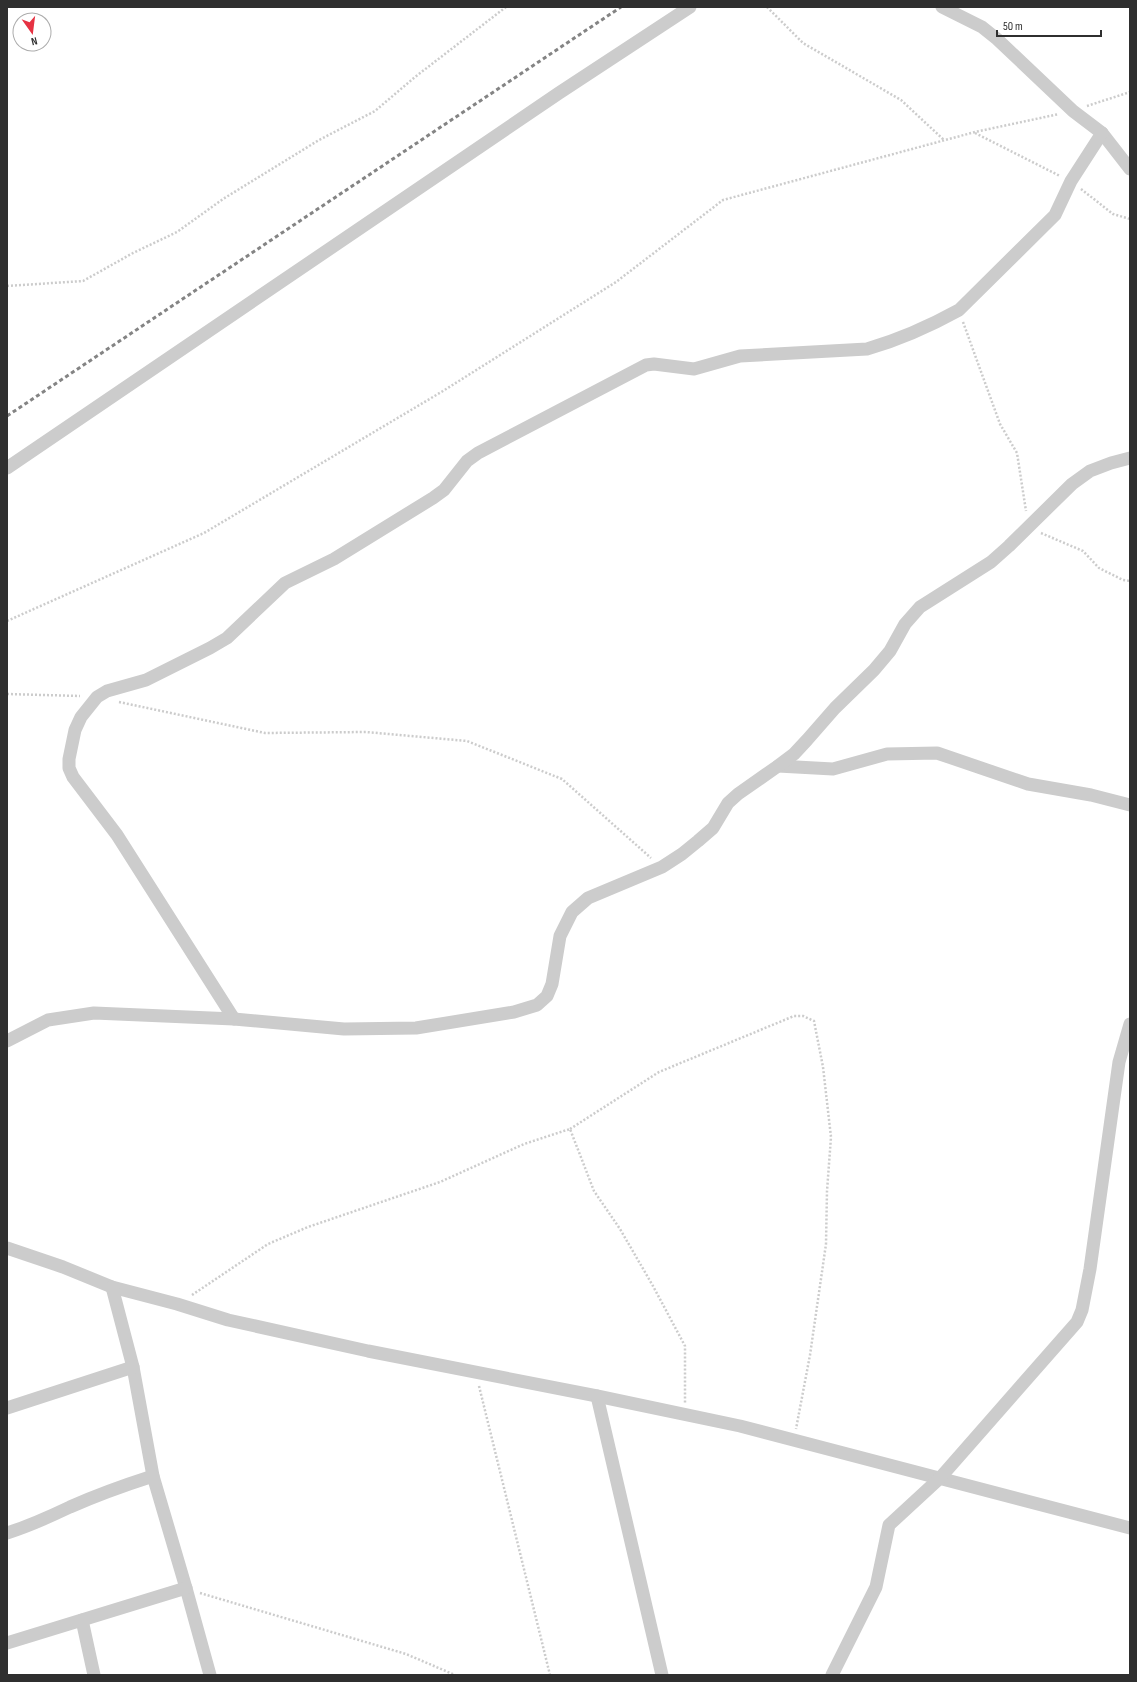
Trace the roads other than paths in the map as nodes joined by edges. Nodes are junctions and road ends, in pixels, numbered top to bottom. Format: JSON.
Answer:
{"nodes":[{"id":1,"x":690,"y":7,"type":"edge"},
{"id":2,"x":942,"y":7,"type":"edge"},
{"id":3,"x":1102,"y":133,"type":"junction"},
{"id":4,"x":1130,"y":169,"type":"edge"},
{"id":5,"x":1130,"y":458,"type":"edge"},
{"id":6,"x":7,"y":468,"type":"edge"},
{"id":7,"x":778,"y":766,"type":"junction"},
{"id":8,"x":1130,"y":805,"type":"edge"},
{"id":9,"x":234,"y":1019,"type":"junction"},
{"id":10,"x":1130,"y":1024,"type":"edge"},
{"id":11,"x":7,"y":1041,"type":"edge"},
{"id":12,"x":7,"y":1248,"type":"edge"},
{"id":13,"x":112,"y":1288,"type":"junction"},
{"id":14,"x":133,"y":1367,"type":"junction"},
{"id":15,"x":597,"y":1396,"type":"junction"},
{"id":16,"x":7,"y":1408,"type":"edge"},
{"id":17,"x":153,"y":1476,"type":"junction"},
{"id":18,"x":940,"y":1478,"type":"junction"},
{"id":19,"x":1130,"y":1528,"type":"edge"},
{"id":20,"x":7,"y":1533,"type":"edge"},
{"id":21,"x":186,"y":1588,"type":"junction"},
{"id":22,"x":82,"y":1620,"type":"junction"},
{"id":23,"x":7,"y":1643,"type":"edge"},
{"id":24,"x":94,"y":1675,"type":"edge"},
{"id":25,"x":210,"y":1675,"type":"edge"},
{"id":26,"x":662,"y":1675,"type":"edge"},
{"id":27,"x":832,"y":1675,"type":"edge"}],
"edges":[{"from":1,"to":6,"type":"street"},
{"from":2,"to":3,"type":"street"},
{"from":3,"to":4,"type":"street"},
{"from":3,"to":9,"type":"street"},
{"from":5,"to":7,"type":"street"},
{"from":7,"to":8,"type":"street"},
{"from":7,"to":9,"type":"street"},
{"from":9,"to":11,"type":"street"},
{"from":10,"to":18,"type":"street"},
{"from":12,"to":13,"type":"street"},
{"from":13,"to":14,"type":"street"},
{"from":13,"to":15,"type":"street"},
{"from":14,"to":16,"type":"street"},
{"from":14,"to":17,"type":"street"},
{"from":15,"to":18,"type":"street"},
{"from":15,"to":26,"type":"street"},
{"from":17,"to":20,"type":"street"},
{"from":17,"to":21,"type":"street"},
{"from":18,"to":19,"type":"street"},
{"from":18,"to":27,"type":"street"},
{"from":21,"to":22,"type":"street"},
{"from":21,"to":25,"type":"street"},
{"from":22,"to":23,"type":"street"},
{"from":22,"to":24,"type":"street"}]}
